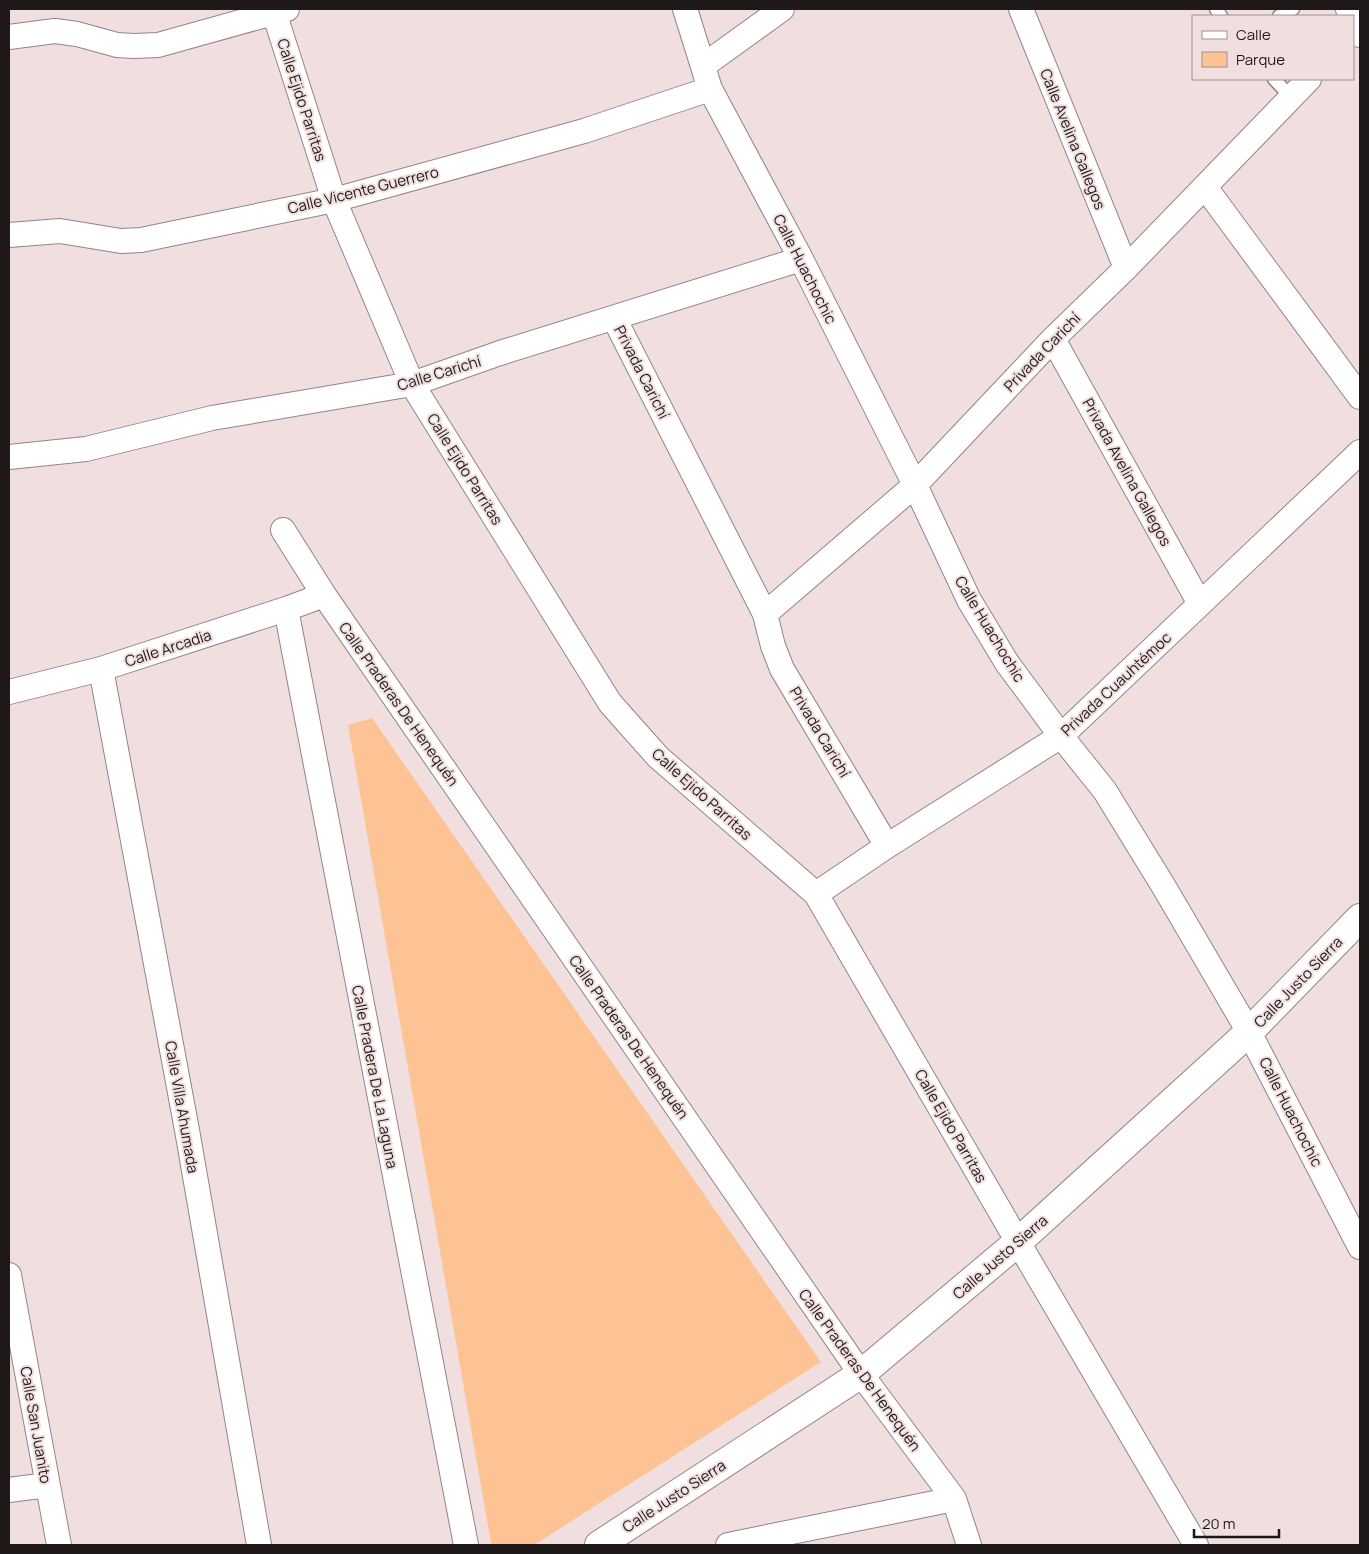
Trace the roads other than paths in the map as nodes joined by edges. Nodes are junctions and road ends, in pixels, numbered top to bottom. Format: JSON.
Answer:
{"nodes":[{"id":1,"x":685,"y":9,"type":"edge"},
{"id":2,"x":782,"y":9,"type":"edge"},
{"id":3,"x":1021,"y":9,"type":"edge"},
{"id":4,"x":1293,"y":9,"type":"edge"},
{"id":5,"x":278,"y":10,"type":"edge"},
{"id":6,"x":1281,"y":15,"type":"edge"},
{"id":7,"x":9,"y":37,"type":"edge"},
{"id":8,"x":703,"y":66,"type":"junction"},
{"id":9,"x":1275,"y":80,"type":"edge"},
{"id":10,"x":1308,"y":80,"type":"edge"},
{"id":11,"x":710,"y":89,"type":"junction"},
{"id":12,"x":1292,"y":97,"type":"junction"},
{"id":13,"x":1205,"y":187,"type":"junction"},
{"id":14,"x":334,"y":200,"type":"junction"},
{"id":15,"x":9,"y":235,"type":"edge"},
{"id":16,"x":801,"y":259,"type":"junction"},
{"id":17,"x":1126,"y":268,"type":"junction"},
{"id":18,"x":614,"y":318,"type":"junction"},
{"id":19,"x":1053,"y":339,"type":"junction"},
{"id":20,"x":412,"y":384,"type":"junction"},
{"id":21,"x":1360,"y":397,"type":"edge"},
{"id":22,"x":9,"y":457,"type":"edge"},
{"id":23,"x":1358,"y":463,"type":"edge"},
{"id":24,"x":914,"y":485,"type":"junction"},
{"id":25,"x":283,"y":530,"type":"dead end"},
{"id":26,"x":324,"y":595,"type":"junction"},
{"id":27,"x":1200,"y":604,"type":"junction"},
{"id":28,"x":286,"y":609,"type":"junction"},
{"id":29,"x":765,"y":614,"type":"junction"},
{"id":30,"x":101,"y":669,"type":"junction"},
{"id":31,"x":9,"y":692,"type":"edge"},
{"id":32,"x":1061,"y":736,"type":"junction"},
{"id":33,"x":887,"y":846,"type":"junction"},
{"id":34,"x":816,"y":894,"type":"junction"},
{"id":35,"x":1360,"y":918,"type":"edge"},
{"id":36,"x":1250,"y":1032,"type":"junction"},
{"id":37,"x":1018,"y":1242,"type":"junction"},
{"id":38,"x":1360,"y":1247,"type":"edge"},
{"id":39,"x":9,"y":1276,"type":"edge"},
{"id":40,"x":860,"y":1374,"type":"junction"},
{"id":41,"x":47,"y":1485,"type":"junction"},
{"id":42,"x":9,"y":1490,"type":"edge"},
{"id":43,"x":954,"y":1499,"type":"junction"},
{"id":44,"x":59,"y":1545,"type":"edge"},
{"id":45,"x":259,"y":1545,"type":"edge"},
{"id":46,"x":466,"y":1545,"type":"edge"},
{"id":47,"x":599,"y":1545,"type":"edge"},
{"id":48,"x":728,"y":1545,"type":"edge"},
{"id":49,"x":969,"y":1545,"type":"edge"},
{"id":50,"x":1196,"y":1545,"type":"edge"}],
"edges":[{"from":1,"to":8,"type":"street","name":"Calle Huachochic"},
{"from":2,"to":8,"type":"street"},
{"from":3,"to":17,"type":"street","name":"Calle Avelina Gallegos"},
{"from":4,"to":6,"type":"lane"},
{"from":5,"to":7,"type":"street"},
{"from":5,"to":14,"type":"street","name":"Calle Ejido Parritas"},
{"from":8,"to":11,"type":"street","name":"Calle Huachochic"},
{"from":9,"to":12,"type":"lane"},
{"from":10,"to":12,"type":"street","name":"Privada Carichí"},
{"from":11,"to":14,"type":"street","name":"Calle Vicente Guerrero"},
{"from":11,"to":16,"type":"street","name":"Calle Huachochic"},
{"from":12,"to":13,"type":"street","name":"Privada Carichí"},
{"from":13,"to":17,"type":"street","name":"Privada Carichí"},
{"from":13,"to":21,"type":"street"},
{"from":14,"to":15,"type":"street","name":"Calle Vicente Guerrero"},
{"from":14,"to":20,"type":"street","name":"Calle Ejido Parritas"},
{"from":16,"to":18,"type":"street","name":"Calle Carichí"},
{"from":16,"to":24,"type":"street","name":"Calle Huachochic"},
{"from":17,"to":19,"type":"street","name":"Privada Carichí"},
{"from":18,"to":20,"type":"street","name":"Calle Carichí"},
{"from":18,"to":29,"type":"street","name":"Privada Carichí"},
{"from":19,"to":24,"type":"street","name":"Privada Carichí"},
{"from":19,"to":27,"type":"street","name":"Privada Avelina Gallegos"},
{"from":20,"to":22,"type":"street","name":"Calle Carichí"},
{"from":20,"to":34,"type":"street","name":"Calle Ejido Parritas"},
{"from":23,"to":27,"type":"street","name":"Privada Cuauhtémoc"},
{"from":24,"to":29,"type":"street","name":"Privada Carichí"},
{"from":24,"to":32,"type":"street","name":"Calle Huachochic"},
{"from":25,"to":26,"type":"street","name":"Calle Praderas De Henequén"},
{"from":26,"to":28,"type":"street","name":"Calle Arcadia"},
{"from":26,"to":40,"type":"street","name":"Calle Praderas De Henequén"},
{"from":27,"to":32,"type":"street","name":"Privada Cuauhtémoc"},
{"from":28,"to":30,"type":"street","name":"Calle Arcadia"},
{"from":28,"to":46,"type":"street","name":"Calle Pradera De La Laguna"},
{"from":29,"to":33,"type":"street","name":"Privada Carichí"},
{"from":30,"to":31,"type":"street","name":"Calle Arcadia"},
{"from":30,"to":45,"type":"street","name":"Calle Villa Ahumada"},
{"from":32,"to":33,"type":"street","name":"Privada Cuauhtémoc"},
{"from":32,"to":36,"type":"street","name":"Calle Huachochic"},
{"from":33,"to":34,"type":"street","name":"Privada Cuauhtémoc"},
{"from":34,"to":37,"type":"street","name":"Calle Ejido Parritas"},
{"from":35,"to":36,"type":"street","name":"Calle Justo Sierra"},
{"from":36,"to":37,"type":"street","name":"Calle Justo Sierra"},
{"from":36,"to":38,"type":"street","name":"Calle Huachochic"},
{"from":37,"to":40,"type":"street","name":"Calle Justo Sierra"},
{"from":37,"to":50,"type":"street","name":"Calle Ejido Parritas"},
{"from":39,"to":41,"type":"street","name":"Calle San Juanito"},
{"from":40,"to":43,"type":"street","name":"Calle Praderas De Henequén"},
{"from":40,"to":47,"type":"street","name":"Calle Justo Sierra"},
{"from":41,"to":42,"type":"street"},
{"from":41,"to":44,"type":"street","name":"Calle San Juanito"},
{"from":43,"to":48,"type":"street"},
{"from":43,"to":49,"type":"street","name":"Calle Praderas De Henequén"}]}
